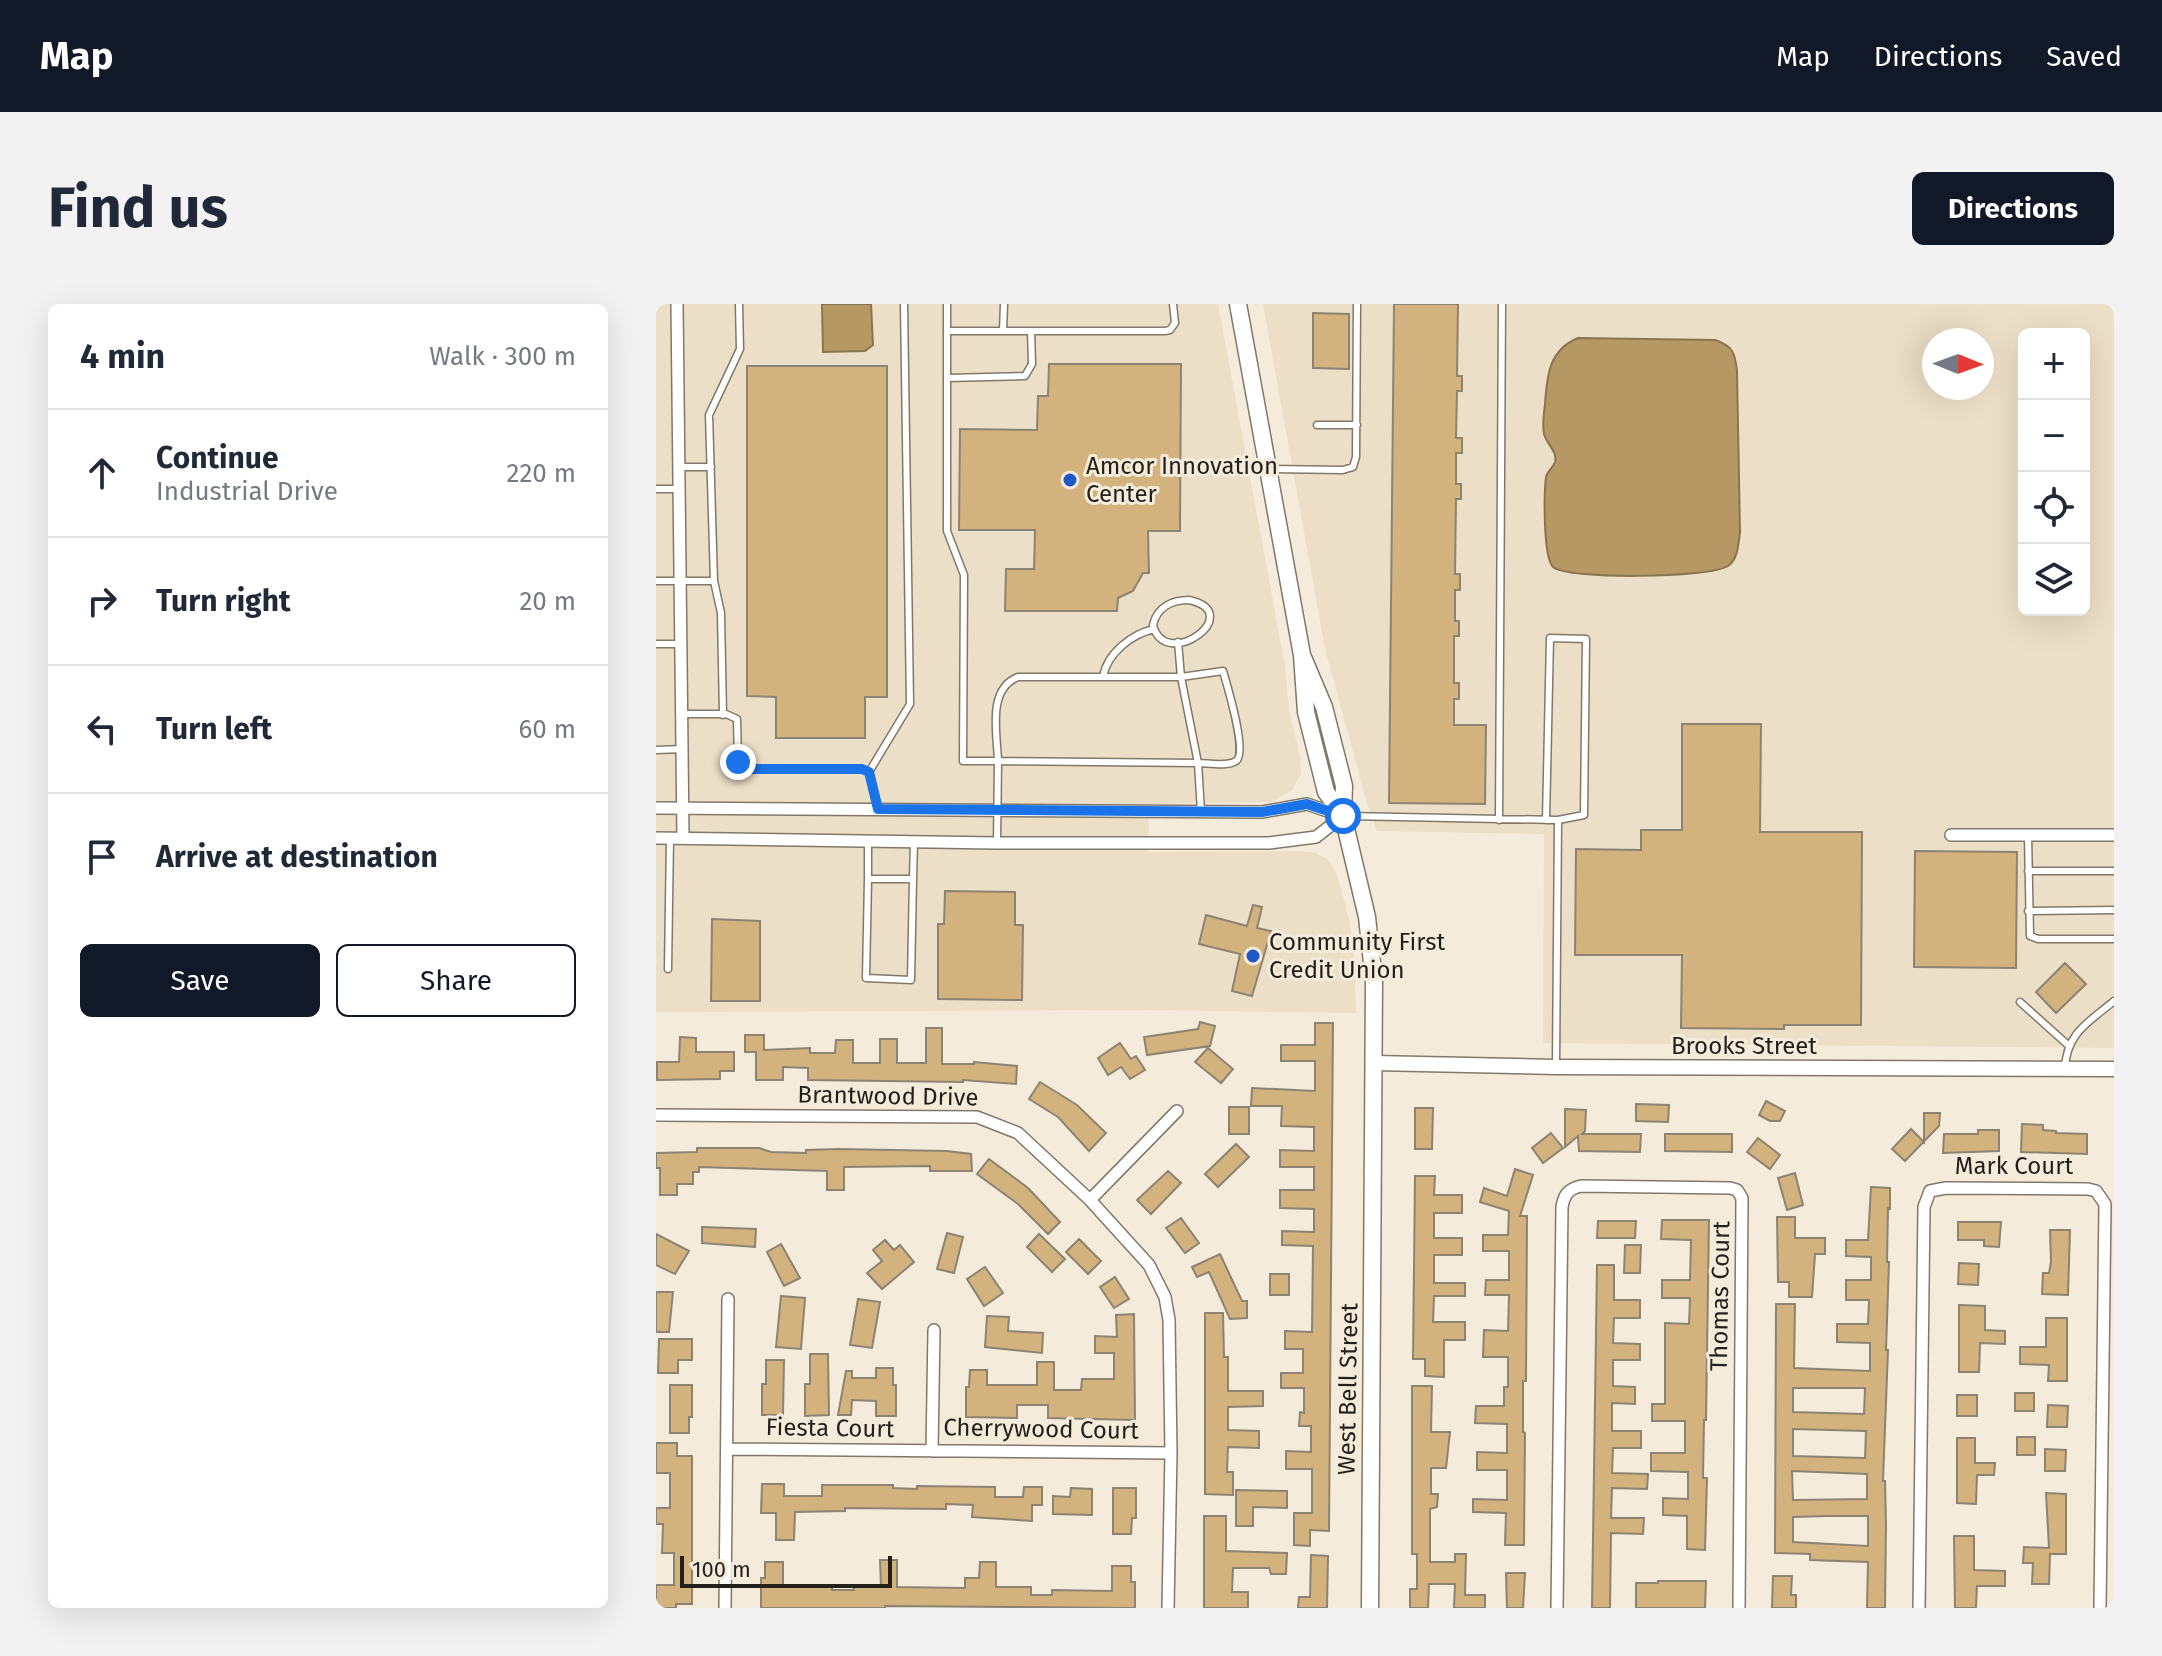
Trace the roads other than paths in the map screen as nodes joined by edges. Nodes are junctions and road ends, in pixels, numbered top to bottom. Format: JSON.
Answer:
{"nodes":[{"id":1,"x":677,"y":304,"type":"edge"},
{"id":2,"x":739,"y":304,"type":"edge"},
{"id":3,"x":904,"y":304,"type":"edge"},
{"id":4,"x":947,"y":304,"type":"edge"},
{"id":5,"x":1004,"y":304,"type":"edge"},
{"id":6,"x":1173,"y":304,"type":"edge"},
{"id":7,"x":1238,"y":304,"type":"edge"},
{"id":8,"x":1357,"y":304,"type":"edge"},
{"id":9,"x":1502,"y":304,"type":"edge"},
{"id":10,"x":947,"y":331,"type":"junction"},
{"id":11,"x":1003,"y":331,"type":"junction"},
{"id":12,"x":1031,"y":331,"type":"junction"},
{"id":13,"x":947,"y":378,"type":"junction"},
{"id":14,"x":1317,"y":425,"type":"dead end"},
{"id":15,"x":1357,"y":425,"type":"junction"},
{"id":16,"x":679,"y":467,"type":"junction"},
{"id":17,"x":711,"y":467,"type":"junction"},
{"id":18,"x":1267,"y":469,"type":"junction"},
{"id":19,"x":656,"y":489,"type":"edge"},
{"id":20,"x":680,"y":489,"type":"junction"},
{"id":21,"x":656,"y":581,"type":"edge"},
{"id":22,"x":681,"y":581,"type":"junction"},
{"id":23,"x":714,"y":581,"type":"junction"},
{"id":24,"x":1154,"y":629,"type":"junction"},
{"id":25,"x":1178,"y":642,"type":"junction"},
{"id":26,"x":656,"y":644,"type":"edge"},
{"id":27,"x":681,"y":644,"type":"junction"},
{"id":28,"x":1103,"y":677,"type":"junction"},
{"id":29,"x":1181,"y":677,"type":"junction"},
{"id":30,"x":682,"y":714,"type":"junction"},
{"id":31,"x":723,"y":715,"type":"junction"},
{"id":32,"x":683,"y":749,"type":"junction"},
{"id":33,"x":656,"y":750,"type":"edge"},
{"id":34,"x":998,"y":761,"type":"junction"},
{"id":35,"x":1198,"y":763,"type":"junction"},
{"id":36,"x":869,"y":772,"type":"junction"},
{"id":37,"x":656,"y":808,"type":"edge"},
{"id":38,"x":682,"y":808,"type":"junction"},
{"id":39,"x":878,"y":809,"type":"junction"},
{"id":40,"x":998,"y":811,"type":"junction"},
{"id":41,"x":1201,"y":812,"type":"junction"},
{"id":42,"x":1343,"y":816,"type":"junction"},
{"id":43,"x":1499,"y":820,"type":"junction"},
{"id":44,"x":1546,"y":820,"type":"junction"},
{"id":45,"x":1558,"y":820,"type":"junction"},
{"id":46,"x":1951,"y":835,"type":"dead end"},
{"id":47,"x":2028,"y":835,"type":"junction"},
{"id":48,"x":2114,"y":835,"type":"edge"},
{"id":49,"x":656,"y":838,"type":"edge"},
{"id":50,"x":670,"y":838,"type":"junction"},
{"id":51,"x":683,"y":838,"type":"junction"},
{"id":52,"x":868,"y":841,"type":"junction"},
{"id":53,"x":914,"y":841,"type":"junction"},
{"id":54,"x":997,"y":843,"type":"junction"},
{"id":55,"x":2028,"y":871,"type":"junction"},
{"id":56,"x":2114,"y":871,"type":"edge"},
{"id":57,"x":868,"y":879,"type":"junction"},
{"id":58,"x":913,"y":879,"type":"junction"},
{"id":59,"x":2114,"y":910,"type":"edge"},
{"id":60,"x":2028,"y":911,"type":"junction"},
{"id":61,"x":2114,"y":939,"type":"edge"},
{"id":62,"x":668,"y":969,"type":"dead end"},
{"id":63,"x":2114,"y":1001,"type":"edge"},
{"id":64,"x":2020,"y":1002,"type":"dead end"},
{"id":65,"x":2068,"y":1045,"type":"junction"},
{"id":66,"x":1374,"y":1063,"type":"junction"},
{"id":67,"x":1556,"y":1067,"type":"junction"},
{"id":68,"x":2065,"y":1069,"type":"junction"},
{"id":69,"x":2114,"y":1069,"type":"edge"},
{"id":70,"x":1177,"y":1111,"type":"dead end"},
{"id":71,"x":656,"y":1115,"type":"edge"},
{"id":72,"x":1090,"y":1200,"type":"junction"},
{"id":73,"x":728,"y":1299,"type":"dead end"},
{"id":74,"x":934,"y":1330,"type":"dead end"},
{"id":75,"x":727,"y":1449,"type":"junction"},
{"id":76,"x":932,"y":1451,"type":"junction"},
{"id":77,"x":1171,"y":1453,"type":"junction"},
{"id":78,"x":725,"y":1608,"type":"edge"},
{"id":79,"x":1168,"y":1608,"type":"edge"},
{"id":80,"x":1370,"y":1608,"type":"edge"},
{"id":81,"x":1557,"y":1608,"type":"edge"},
{"id":82,"x":1739,"y":1608,"type":"edge"},
{"id":83,"x":1919,"y":1608,"type":"edge"},
{"id":84,"x":2100,"y":1608,"type":"edge"}],
"edges":[{"from":1,"to":16,"type":"street"},
{"from":2,"to":17,"type":"lane"},
{"from":3,"to":36,"type":"lane"},
{"from":4,"to":10,"type":"lane"},
{"from":5,"to":11,"type":"lane"},
{"from":6,"to":12,"type":"lane"},
{"from":7,"to":18,"type":"main road"},
{"from":8,"to":15,"type":"lane"},
{"from":9,"to":43,"type":"lane"},
{"from":10,"to":11,"type":"lane"},
{"from":10,"to":13,"type":"lane"},
{"from":11,"to":12,"type":"lane"},
{"from":12,"to":13,"type":"lane"},
{"from":13,"to":34,"type":"lane"},
{"from":14,"to":15,"type":"lane"},
{"from":15,"to":18,"type":"lane"},
{"from":16,"to":17,"type":"lane"},
{"from":16,"to":20,"type":"street"},
{"from":17,"to":23,"type":"lane"},
{"from":18,"to":42,"type":"main road"},
{"from":19,"to":20,"type":"lane"},
{"from":20,"to":22,"type":"street"},
{"from":21,"to":22,"type":"lane"},
{"from":22,"to":23,"type":"lane"},
{"from":22,"to":27,"type":"street"},
{"from":23,"to":31,"type":"lane"},
{"from":24,"to":25,"type":"lane"},
{"from":24,"to":25,"type":"lane"},
{"from":24,"to":28,"type":"lane"},
{"from":25,"to":29,"type":"lane"},
{"from":26,"to":27,"type":"lane"},
{"from":27,"to":30,"type":"street"},
{"from":28,"to":29,"type":"lane"},
{"from":28,"to":34,"type":"lane"},
{"from":29,"to":35,"type":"lane"},
{"from":29,"to":35,"type":"lane"},
{"from":30,"to":31,"type":"lane"},
{"from":30,"to":32,"type":"street"},
{"from":31,"to":36,"type":"lane"},
{"from":32,"to":33,"type":"lane"},
{"from":32,"to":38,"type":"street"},
{"from":34,"to":35,"type":"lane"},
{"from":34,"to":40,"type":"lane"},
{"from":35,"to":41,"type":"lane"},
{"from":36,"to":39,"type":"lane"},
{"from":37,"to":38,"type":"street"},
{"from":38,"to":39,"type":"street"},
{"from":38,"to":51,"type":"street"},
{"from":39,"to":40,"type":"street"},
{"from":40,"to":41,"type":"street"},
{"from":40,"to":54,"type":"lane"},
{"from":41,"to":42,"type":"street"},
{"from":42,"to":43,"type":"lane"},
{"from":42,"to":54,"type":"street"},
{"from":42,"to":66,"type":"main road"},
{"from":43,"to":44,"type":"lane"},
{"from":44,"to":45,"type":"lane"},
{"from":44,"to":45,"type":"lane"},
{"from":45,"to":67,"type":"lane"},
{"from":46,"to":47,"type":"street"},
{"from":47,"to":48,"type":"street"},
{"from":47,"to":55,"type":"lane"},
{"from":49,"to":50,"type":"street"},
{"from":50,"to":51,"type":"street"},
{"from":50,"to":62,"type":"lane"},
{"from":51,"to":52,"type":"street"},
{"from":52,"to":53,"type":"street"},
{"from":52,"to":57,"type":"lane"},
{"from":53,"to":54,"type":"street"},
{"from":53,"to":58,"type":"lane"},
{"from":55,"to":56,"type":"lane"},
{"from":55,"to":60,"type":"lane"},
{"from":57,"to":58,"type":"lane"},
{"from":57,"to":58,"type":"lane"},
{"from":59,"to":60,"type":"lane"},
{"from":60,"to":61,"type":"lane"},
{"from":63,"to":65,"type":"lane"},
{"from":64,"to":65,"type":"lane"},
{"from":65,"to":68,"type":"lane"},
{"from":66,"to":67,"type":"street","name":"Brooks Street"},
{"from":66,"to":80,"type":"main road","name":"West Bell Street"},
{"from":67,"to":68,"type":"street","name":"Brooks Street"},
{"from":68,"to":69,"type":"street","name":"Brooks Street"},
{"from":70,"to":72,"type":"street"},
{"from":71,"to":72,"type":"street","name":"Brantwood Drive"},
{"from":72,"to":77,"type":"street","name":"Brantwood Drive"},
{"from":73,"to":75,"type":"street"},
{"from":74,"to":76,"type":"street","name":"Cherrywood Court"},
{"from":75,"to":76,"type":"street","name":"Fiesta Court"},
{"from":75,"to":78,"type":"street"},
{"from":76,"to":77,"type":"street","name":"Cherrywood Court"},
{"from":77,"to":79,"type":"street","name":"Brantwood Drive"},
{"from":81,"to":82,"type":"street","name":"Thomas Court"},
{"from":83,"to":84,"type":"street","name":"Mark Court"}]}
